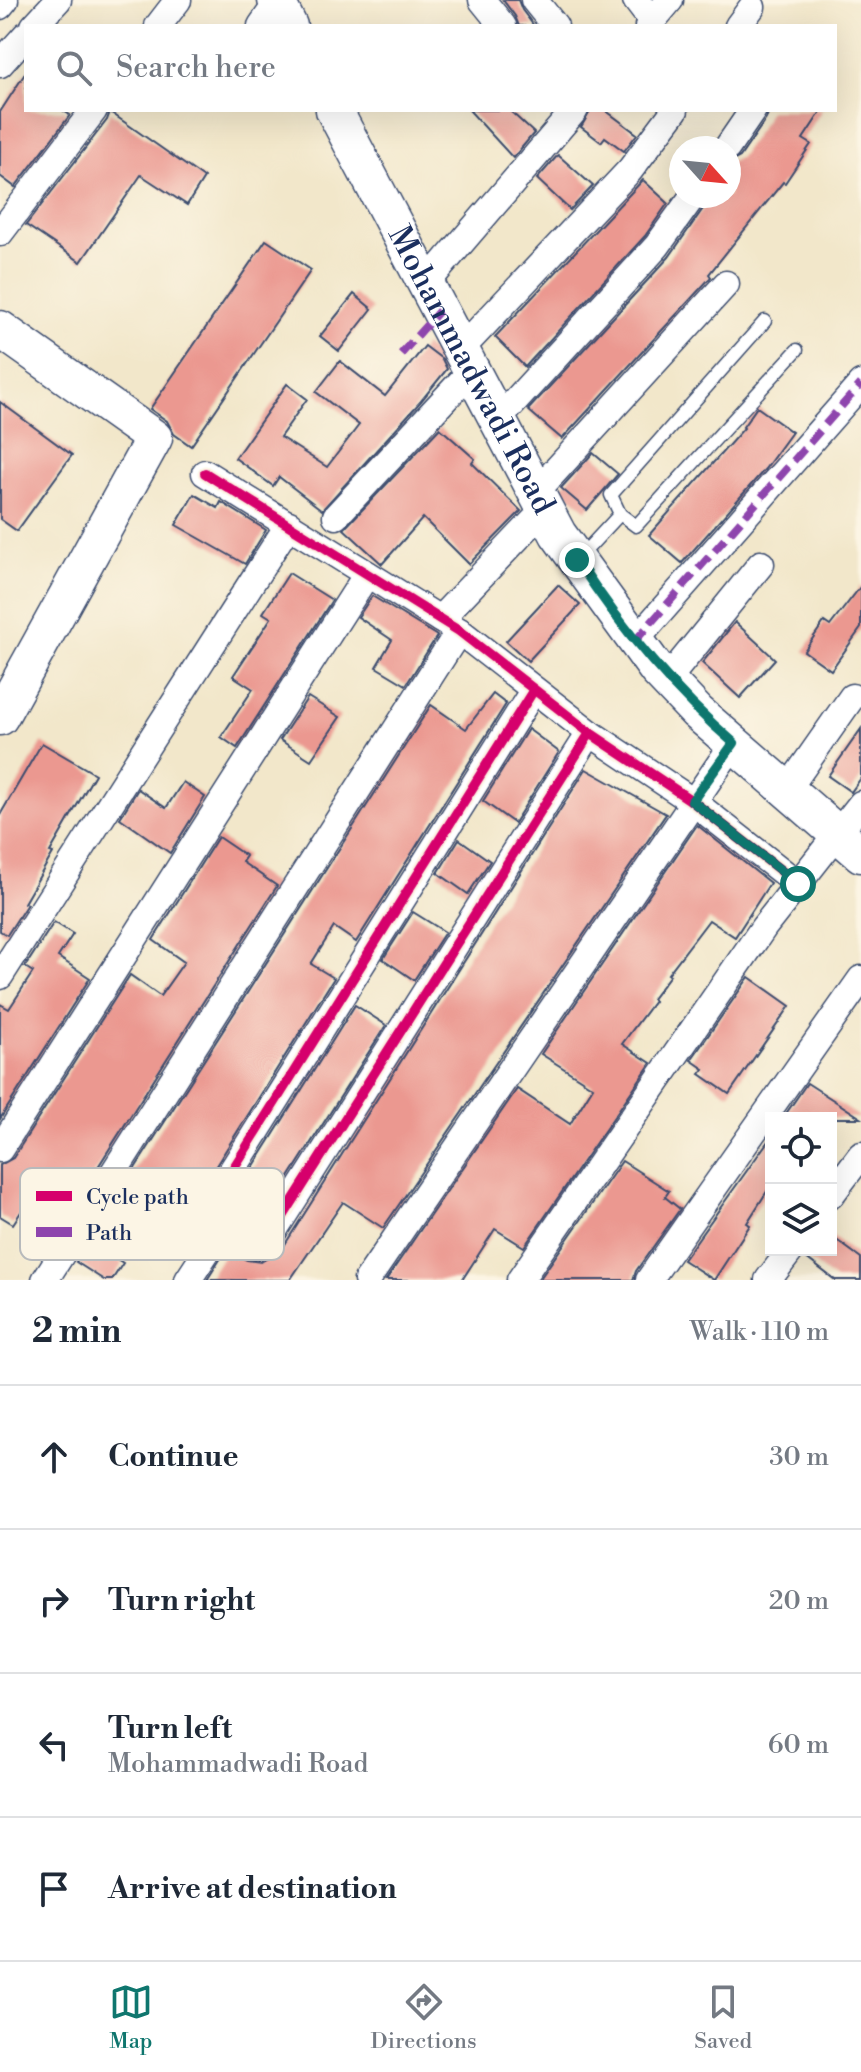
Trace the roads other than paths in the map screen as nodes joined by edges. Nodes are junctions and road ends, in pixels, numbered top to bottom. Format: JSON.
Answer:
{"nodes":[{"id":1,"x":5,"y":0,"type":"edge"},
{"id":2,"x":58,"y":0,"type":"edge"},
{"id":3,"x":178,"y":0,"type":"edge"},
{"id":4,"x":482,"y":0,"type":"edge"},
{"id":5,"x":534,"y":0,"type":"edge"},
{"id":6,"x":670,"y":0,"type":"edge"},
{"id":7,"x":0,"y":6,"type":"edge"},
{"id":8,"x":645,"y":16,"type":"edge"},
{"id":9,"x":36,"y":24,"type":"edge"},
{"id":10,"x":160,"y":24,"type":"edge"},
{"id":11,"x":501,"y":24,"type":"edge"},
{"id":12,"x":553,"y":24,"type":"edge"},
{"id":13,"x":24,"y":37,"type":"edge"},
{"id":14,"x":0,"y":64,"type":"edge"},
{"id":15,"x":92,"y":112,"type":"edge"},
{"id":16,"x":335,"y":112,"type":"edge"},
{"id":17,"x":573,"y":112,"type":"edge"},
{"id":18,"x":674,"y":112,"type":"edge"},
{"id":19,"x":752,"y":112,"type":"edge"},
{"id":20,"x":735,"y":136,"type":"edge"},
{"id":21,"x":684,"y":208,"type":"edge"},
{"id":22,"x":0,"y":233,"type":"edge"},
{"id":23,"x":726,"y":284,"type":"dead end"},
{"id":24,"x":425,"y":285,"type":"junction"},
{"id":25,"x":765,"y":321,"type":"dead end"},
{"id":26,"x":0,"y":329,"type":"edge"},
{"id":27,"x":797,"y":350,"type":"dead end"},
{"id":28,"x":465,"y":361,"type":"junction"},
{"id":29,"x":861,"y":384,"type":"edge"},
{"id":30,"x":497,"y":421,"type":"junction"},
{"id":31,"x":205,"y":473,"type":"dead end"},
{"id":32,"x":540,"y":501,"type":"junction"},
{"id":33,"x":620,"y":514,"type":"junction"},
{"id":34,"x":336,"y":516,"type":"dead end"},
{"id":35,"x":289,"y":524,"type":"junction"},
{"id":36,"x":577,"y":560,"type":"junction"},
{"id":37,"x":761,"y":564,"type":"dead end"},
{"id":38,"x":367,"y":574,"type":"junction"},
{"id":39,"x":449,"y":625,"type":"junction"},
{"id":40,"x":635,"y":641,"type":"junction"},
{"id":41,"x":667,"y":680,"type":"junction"},
{"id":42,"x":533,"y":691,"type":"junction"},
{"id":43,"x":852,"y":697,"type":"dead end"},
{"id":44,"x":0,"y":717,"type":"edge"},
{"id":45,"x":590,"y":733,"type":"junction"},
{"id":46,"x":734,"y":743,"type":"junction"},
{"id":47,"x":787,"y":790,"type":"junction"},
{"id":48,"x":692,"y":801,"type":"junction"},
{"id":49,"x":861,"y":804,"type":"edge"},
{"id":50,"x":850,"y":844,"type":"edge"},
{"id":51,"x":798,"y":884,"type":"junction"},
{"id":52,"x":0,"y":976,"type":"edge"},
{"id":53,"x":861,"y":979,"type":"edge"},
{"id":54,"x":0,"y":1149,"type":"edge"},
{"id":55,"x":861,"y":1155,"type":"edge"},
{"id":56,"x":114,"y":1168,"type":"edge"},
{"id":57,"x":234,"y":1168,"type":"edge"},
{"id":58,"x":837,"y":1187,"type":"edge"},
{"id":59,"x":284,"y":1215,"type":"edge"},
{"id":60,"x":786,"y":1256,"type":"edge"},
{"id":61,"x":57,"y":1260,"type":"edge"},
{"id":62,"x":201,"y":1260,"type":"edge"},
{"id":63,"x":45,"y":1280,"type":"edge"},
{"id":64,"x":188,"y":1280,"type":"edge"},
{"id":65,"x":367,"y":1280,"type":"edge"},
{"id":66,"x":520,"y":1280,"type":"edge"},
{"id":67,"x":649,"y":1280,"type":"edge"},
{"id":68,"x":768,"y":1280,"type":"edge"}],
"edges":[{"from":1,"to":7,"type":"street"},
{"from":2,"to":9,"type":"street"},
{"from":3,"to":10,"type":"street"},
{"from":4,"to":11,"type":"street"},
{"from":5,"to":12,"type":"street"},
{"from":6,"to":8,"type":"street"},
{"from":13,"to":14,"type":"street"},
{"from":15,"to":22,"type":"street"},
{"from":16,"to":24,"type":"main road","name":"Mohammadwadi Road"},
{"from":17,"to":24,"type":"street"},
{"from":18,"to":28,"type":"street"},
{"from":19,"to":20,"type":"street"},
{"from":21,"to":30,"type":"street"},
{"from":23,"to":32,"type":"street"},
{"from":24,"to":28,"type":"main road","name":"Mohammadwadi Road"},
{"from":25,"to":33,"type":"lane"},
{"from":26,"to":44,"type":"main road"},
{"from":27,"to":33,"type":"lane"},
{"from":28,"to":30,"type":"main road","name":"Mohammadwadi Road"},
{"from":28,"to":34,"type":"street"},
{"from":29,"to":40,"type":"street"},
{"from":30,"to":32,"type":"main road","name":"Mohammadwadi Road"},
{"from":31,"to":35,"type":"street"},
{"from":32,"to":36,"type":"main road","name":"Mohammadwadi Road"},
{"from":32,"to":39,"type":"street"},
{"from":33,"to":36,"type":"lane"},
{"from":35,"to":38,"type":"street"},
{"from":35,"to":52,"type":"street"},
{"from":36,"to":40,"type":"main road","name":"Mohammadwadi Road"},
{"from":37,"to":41,"type":"street"},
{"from":38,"to":39,"type":"street"},
{"from":38,"to":54,"type":"street"},
{"from":39,"to":42,"type":"street"},
{"from":39,"to":56,"type":"street"},
{"from":40,"to":41,"type":"main road","name":"Mohammadwadi Road"},
{"from":41,"to":46,"type":"main road","name":"Mohammadwadi Road"},
{"from":42,"to":45,"type":"street"},
{"from":42,"to":57,"type":"street"},
{"from":43,"to":47,"type":"street"},
{"from":45,"to":48,"type":"street"},
{"from":45,"to":59,"type":"street"},
{"from":46,"to":47,"type":"main road","name":"Mohammadwadi Road"},
{"from":46,"to":48,"type":"street"},
{"from":47,"to":50,"type":"main road","name":"Mohammadwadi Road"},
{"from":48,"to":51,"type":"street"},
{"from":48,"to":65,"type":"street"},
{"from":49,"to":50,"type":"street"},
{"from":50,"to":51,"type":"street"},
{"from":51,"to":66,"type":"street"},
{"from":53,"to":67,"type":"street"},
{"from":55,"to":58,"type":"street"},
{"from":60,"to":68,"type":"street"},
{"from":61,"to":63,"type":"street"},
{"from":62,"to":64,"type":"street"}]}
